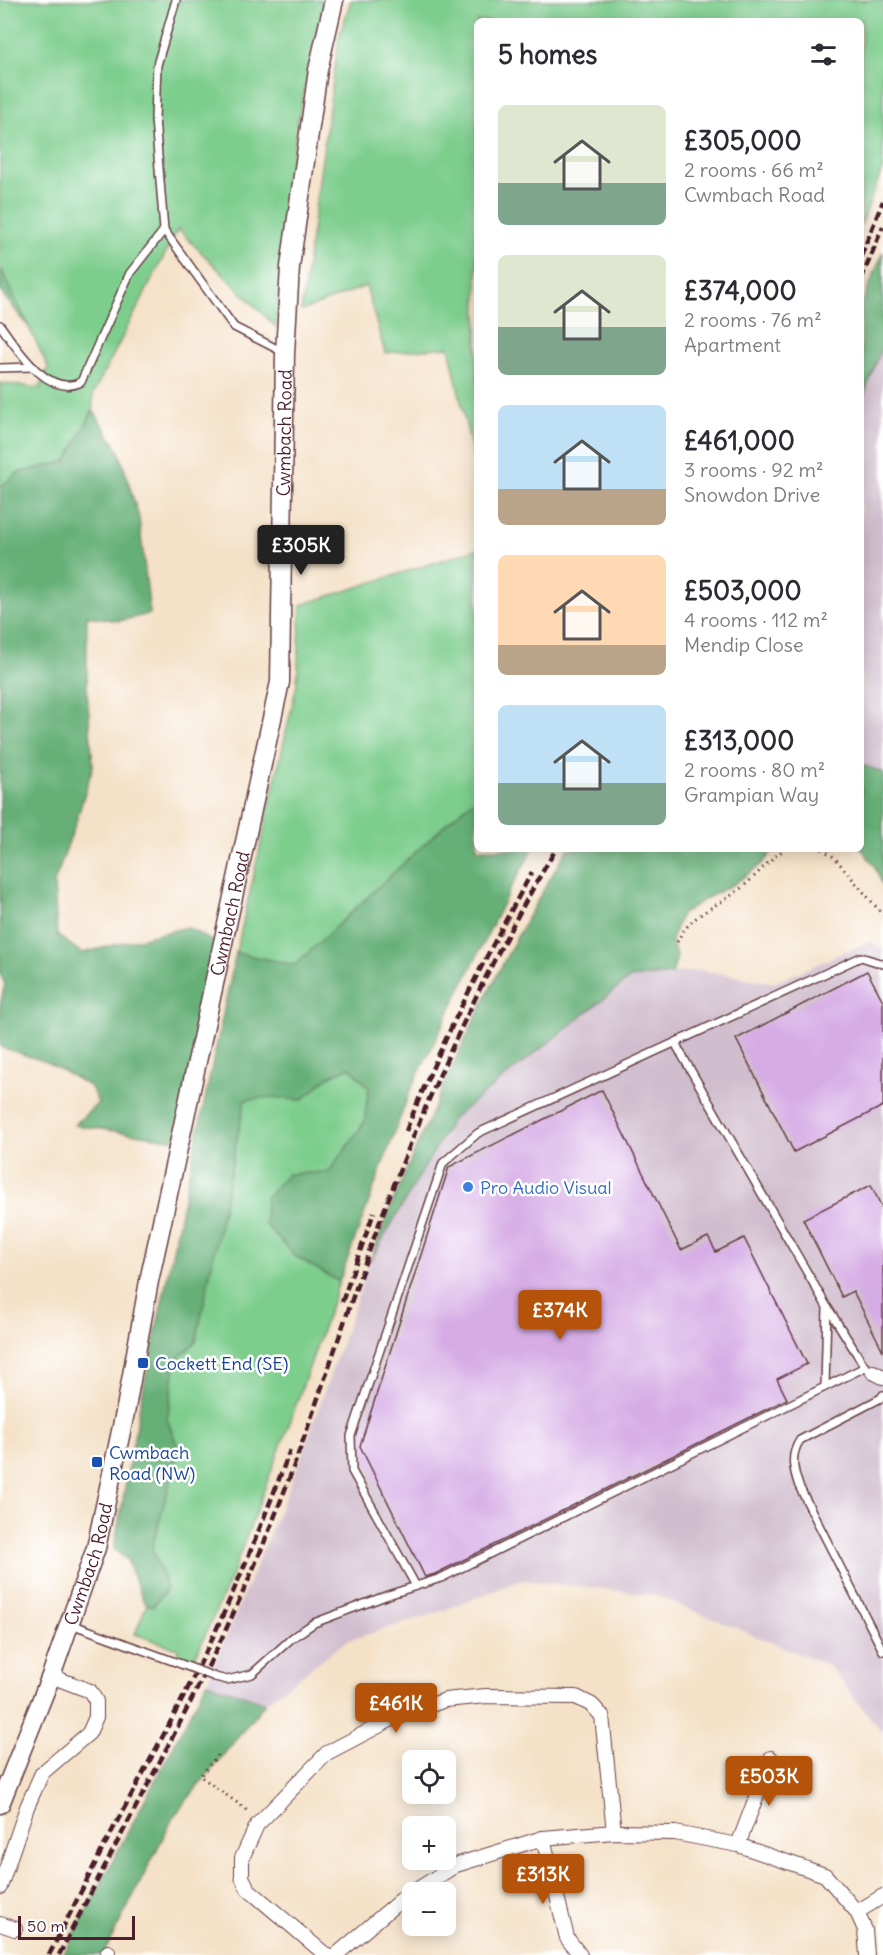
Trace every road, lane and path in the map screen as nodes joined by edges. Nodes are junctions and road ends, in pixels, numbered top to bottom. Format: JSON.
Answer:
{"nodes":[{"id":1,"x":176,"y":0,"type":"edge"},
{"id":2,"x":334,"y":0,"type":"edge"},
{"id":3,"x":164,"y":230,"type":"junction"},
{"id":4,"x":0,"y":325,"type":"edge"},
{"id":5,"x":285,"y":353,"type":"junction"},
{"id":6,"x":33,"y":367,"type":"junction"},
{"id":7,"x":0,"y":368,"type":"edge"},
{"id":8,"x":781,"y":852,"type":"edge"},
{"id":9,"x":826,"y":852,"type":"edge"},
{"id":10,"x":883,"y":915,"type":"edge"},
{"id":11,"x":677,"y":942,"type":"dead end"},
{"id":12,"x":883,"y":964,"type":"edge"},
{"id":13,"x":675,"y":1042,"type":"junction"},
{"id":14,"x":827,"y":1307,"type":"junction"},
{"id":15,"x":874,"y":1372,"type":"edge"},
{"id":16,"x":825,"y":1387,"type":"junction"},
{"id":17,"x":883,"y":1395,"type":"edge"},
{"id":18,"x":416,"y":1586,"type":"junction"},
{"id":19,"x":69,"y":1623,"type":"junction"},
{"id":20,"x":881,"y":1642,"type":"edge"},
{"id":21,"x":883,"y":1651,"type":"edge"},
{"id":22,"x":51,"y":1676,"type":"junction"},
{"id":23,"x":218,"y":1755,"type":"dead end"},
{"id":24,"x":771,"y":1758,"type":"dead end"},
{"id":25,"x":0,"y":1804,"type":"edge"},
{"id":26,"x":255,"y":1815,"type":"dead end"},
{"id":27,"x":614,"y":1832,"type":"junction"},
{"id":28,"x":543,"y":1838,"type":"junction"},
{"id":29,"x":738,"y":1845,"type":"junction"},
{"id":30,"x":0,"y":1887,"type":"edge"},
{"id":31,"x":883,"y":1896,"type":"edge"},
{"id":32,"x":857,"y":1912,"type":"junction"},
{"id":33,"x":0,"y":1924,"type":"edge"},
{"id":34,"x":15,"y":1929,"type":"dead end"},
{"id":35,"x":326,"y":1955,"type":"edge"},
{"id":36,"x":336,"y":1955,"type":"edge"},
{"id":37,"x":580,"y":1955,"type":"edge"},
{"id":38,"x":867,"y":1955,"type":"edge"}],
"edges":[{"from":1,"to":3,"type":"lane"},
{"from":2,"to":5,"type":"main road","name":"Cwmbach Road"},
{"from":3,"to":5,"type":"lane"},
{"from":3,"to":6,"type":"lane"},
{"from":4,"to":6,"type":"lane"},
{"from":5,"to":19,"type":"main road","name":"Cwmbach Road"},
{"from":6,"to":7,"type":"lane"},
{"from":8,"to":11,"type":"path"},
{"from":9,"to":10,"type":"path"},
{"from":12,"to":13,"type":"lane"},
{"from":13,"to":14,"type":"lane"},
{"from":13,"to":18,"type":"lane"},
{"from":14,"to":15,"type":"lane"},
{"from":14,"to":16,"type":"lane"},
{"from":15,"to":16,"type":"lane"},
{"from":16,"to":18,"type":"lane"},
{"from":17,"to":20,"type":"lane"},
{"from":18,"to":19,"type":"lane","bridge":true},
{"from":19,"to":22,"type":"main road","name":"Cwmbach Road"},
{"from":20,"to":21,"type":"lane"},
{"from":22,"to":25,"type":"main road","name":"Cwmbach Road"},
{"from":22,"to":30,"type":"street"},
{"from":23,"to":26,"type":"path"},
{"from":24,"to":29,"type":"street"},
{"from":27,"to":28,"type":"street"},
{"from":27,"to":29,"type":"street"},
{"from":27,"to":35,"type":"street"},
{"from":28,"to":36,"type":"street"},
{"from":28,"to":37,"type":"street"},
{"from":29,"to":32,"type":"street"},
{"from":31,"to":32,"type":"street"},
{"from":32,"to":38,"type":"street"},
{"from":33,"to":34,"type":"street"}]}
